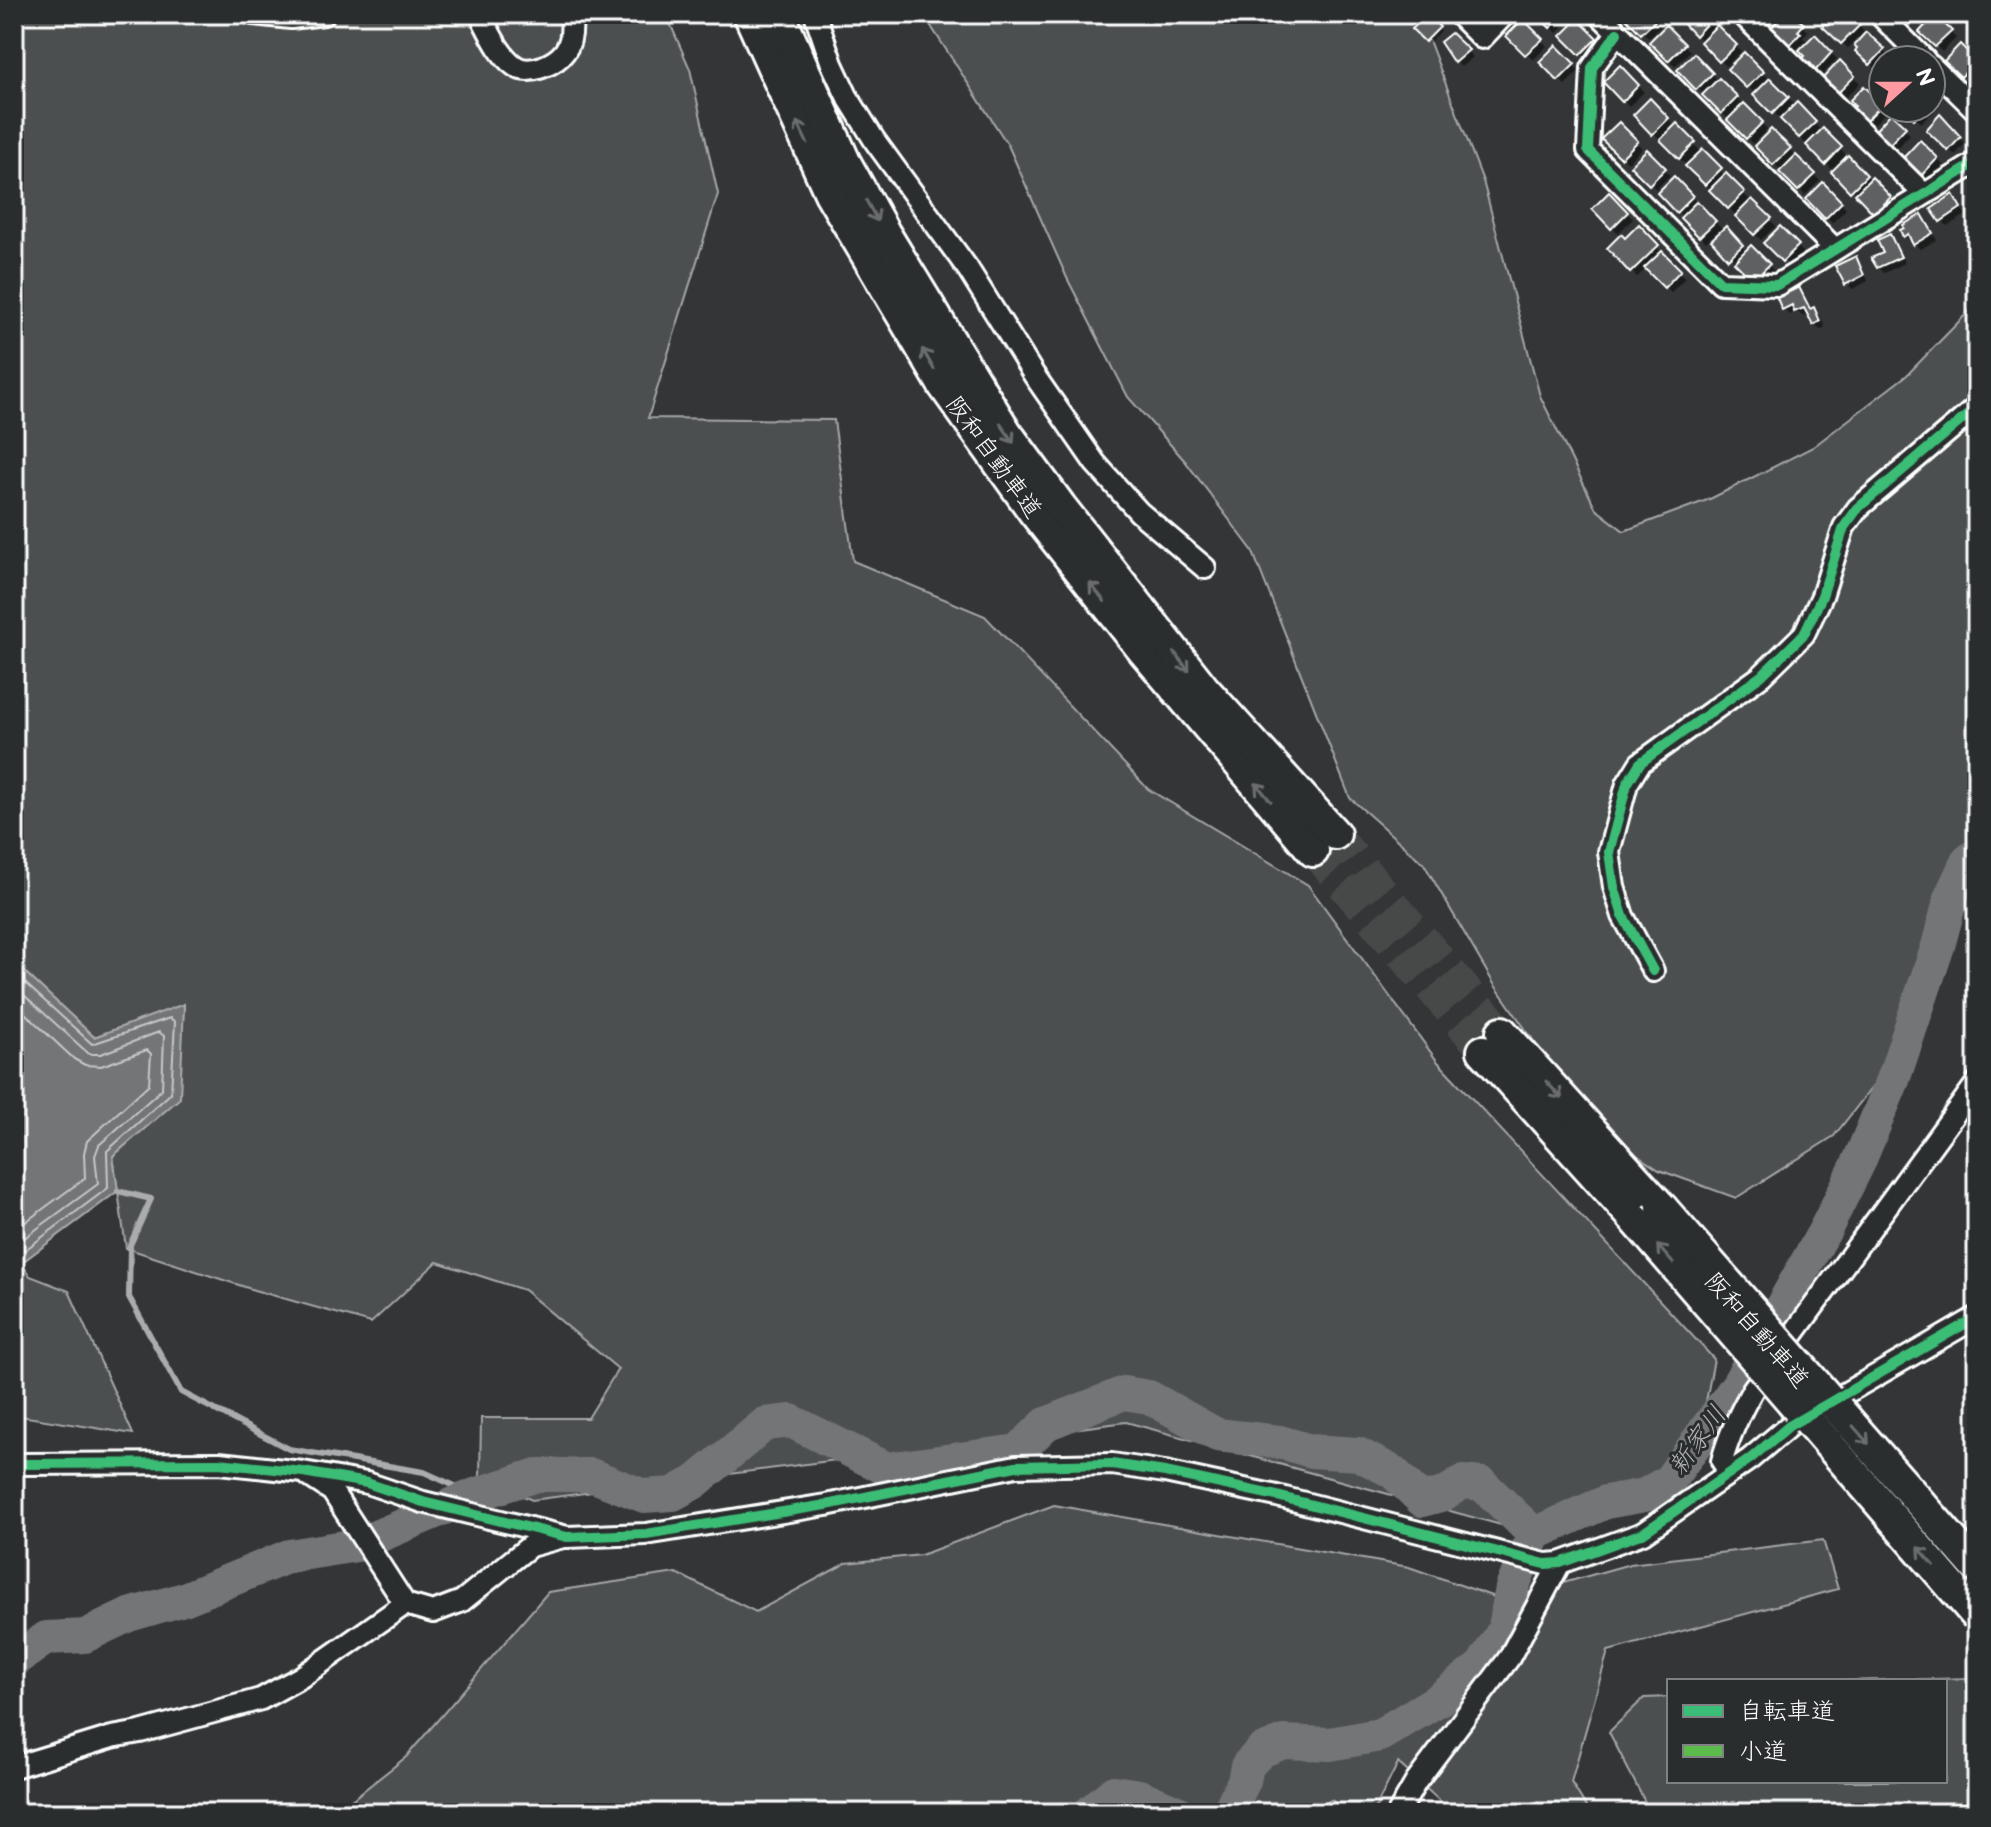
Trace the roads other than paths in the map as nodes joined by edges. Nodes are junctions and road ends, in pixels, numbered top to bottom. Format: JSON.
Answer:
{"nodes":[{"id":1,"x":253,"y":14,"type":"edge"},
{"id":2,"x":324,"y":14,"type":"edge"},
{"id":3,"x":480,"y":14,"type":"edge"},
{"id":4,"x":571,"y":14,"type":"edge"},
{"id":5,"x":749,"y":14,"type":"edge"},
{"id":6,"x":779,"y":14,"type":"edge"},
{"id":7,"x":815,"y":14,"type":"edge"},
{"id":8,"x":1458,"y":14,"type":"edge"},
{"id":9,"x":1505,"y":14,"type":"edge"},
{"id":10,"x":1599,"y":14,"type":"edge"},
{"id":11,"x":1742,"y":14,"type":"edge"},
{"id":12,"x":1879,"y":14,"type":"edge"},
{"id":13,"x":1617,"y":33,"type":"junction"},
{"id":14,"x":1909,"y":44,"type":"edge"},
{"id":15,"x":1947,"y":82,"type":"edge"},
{"id":16,"x":1977,"y":111,"type":"edge"},
{"id":17,"x":1977,"y":162,"type":"edge"},
{"id":18,"x":1924,"y":194,"type":"junction"},
{"id":19,"x":1835,"y":249,"type":"junction"},
{"id":20,"x":1977,"y":407,"type":"edge"},
{"id":21,"x":1205,"y":568,"type":"dead end"},
{"id":22,"x":1653,"y":971,"type":"dead end"},
{"id":23,"x":1977,"y":1083,"type":"edge"},
{"id":24,"x":1977,"y":1317,"type":"edge"},
{"id":25,"x":14,"y":1464,"type":"edge"},
{"id":26,"x":303,"y":1472,"type":"junction"},
{"id":27,"x":1729,"y":1472,"type":"junction"},
{"id":28,"x":567,"y":1537,"type":"junction"},
{"id":29,"x":1553,"y":1563,"type":"junction"},
{"id":30,"x":1977,"y":1568,"type":"edge"},
{"id":31,"x":405,"y":1604,"type":"junction"},
{"id":32,"x":1977,"y":1616,"type":"edge"},
{"id":33,"x":14,"y":1767,"type":"edge"},
{"id":34,"x":1398,"y":1813,"type":"edge"}],
"edges":[{"from":1,"to":2,"type":"street"},
{"from":3,"to":4,"type":"street"},
{"from":6,"to":5,"type":"highway","name":"阪和自動車道","one_way":true},
{"from":7,"to":21,"type":"street"},
{"from":8,"to":9,"type":"street"},
{"from":10,"to":13,"type":"street"},
{"from":11,"to":18,"type":"street"},
{"from":12,"to":14,"type":"street"},
{"from":13,"to":19,"type":"street"},
{"from":13,"to":19,"type":"street"},
{"from":15,"to":16,"type":"street"},
{"from":17,"to":18,"type":"street"},
{"from":18,"to":19,"type":"street"},
{"from":20,"to":22,"type":"street"},
{"from":23,"to":27,"type":"street"},
{"from":24,"to":27,"type":"street"},
{"from":25,"to":26,"type":"street"},
{"from":26,"to":28,"type":"street"},
{"from":26,"to":31,"type":"street"},
{"from":27,"to":29,"type":"street"},
{"from":28,"to":29,"type":"street"},
{"from":28,"to":31,"type":"street"},
{"from":29,"to":34,"type":"street"},
{"from":32,"to":30,"type":"highway","name":"阪和自動車道","one_way":true,"bridge":true},
{"from":31,"to":33,"type":"street"}]}
